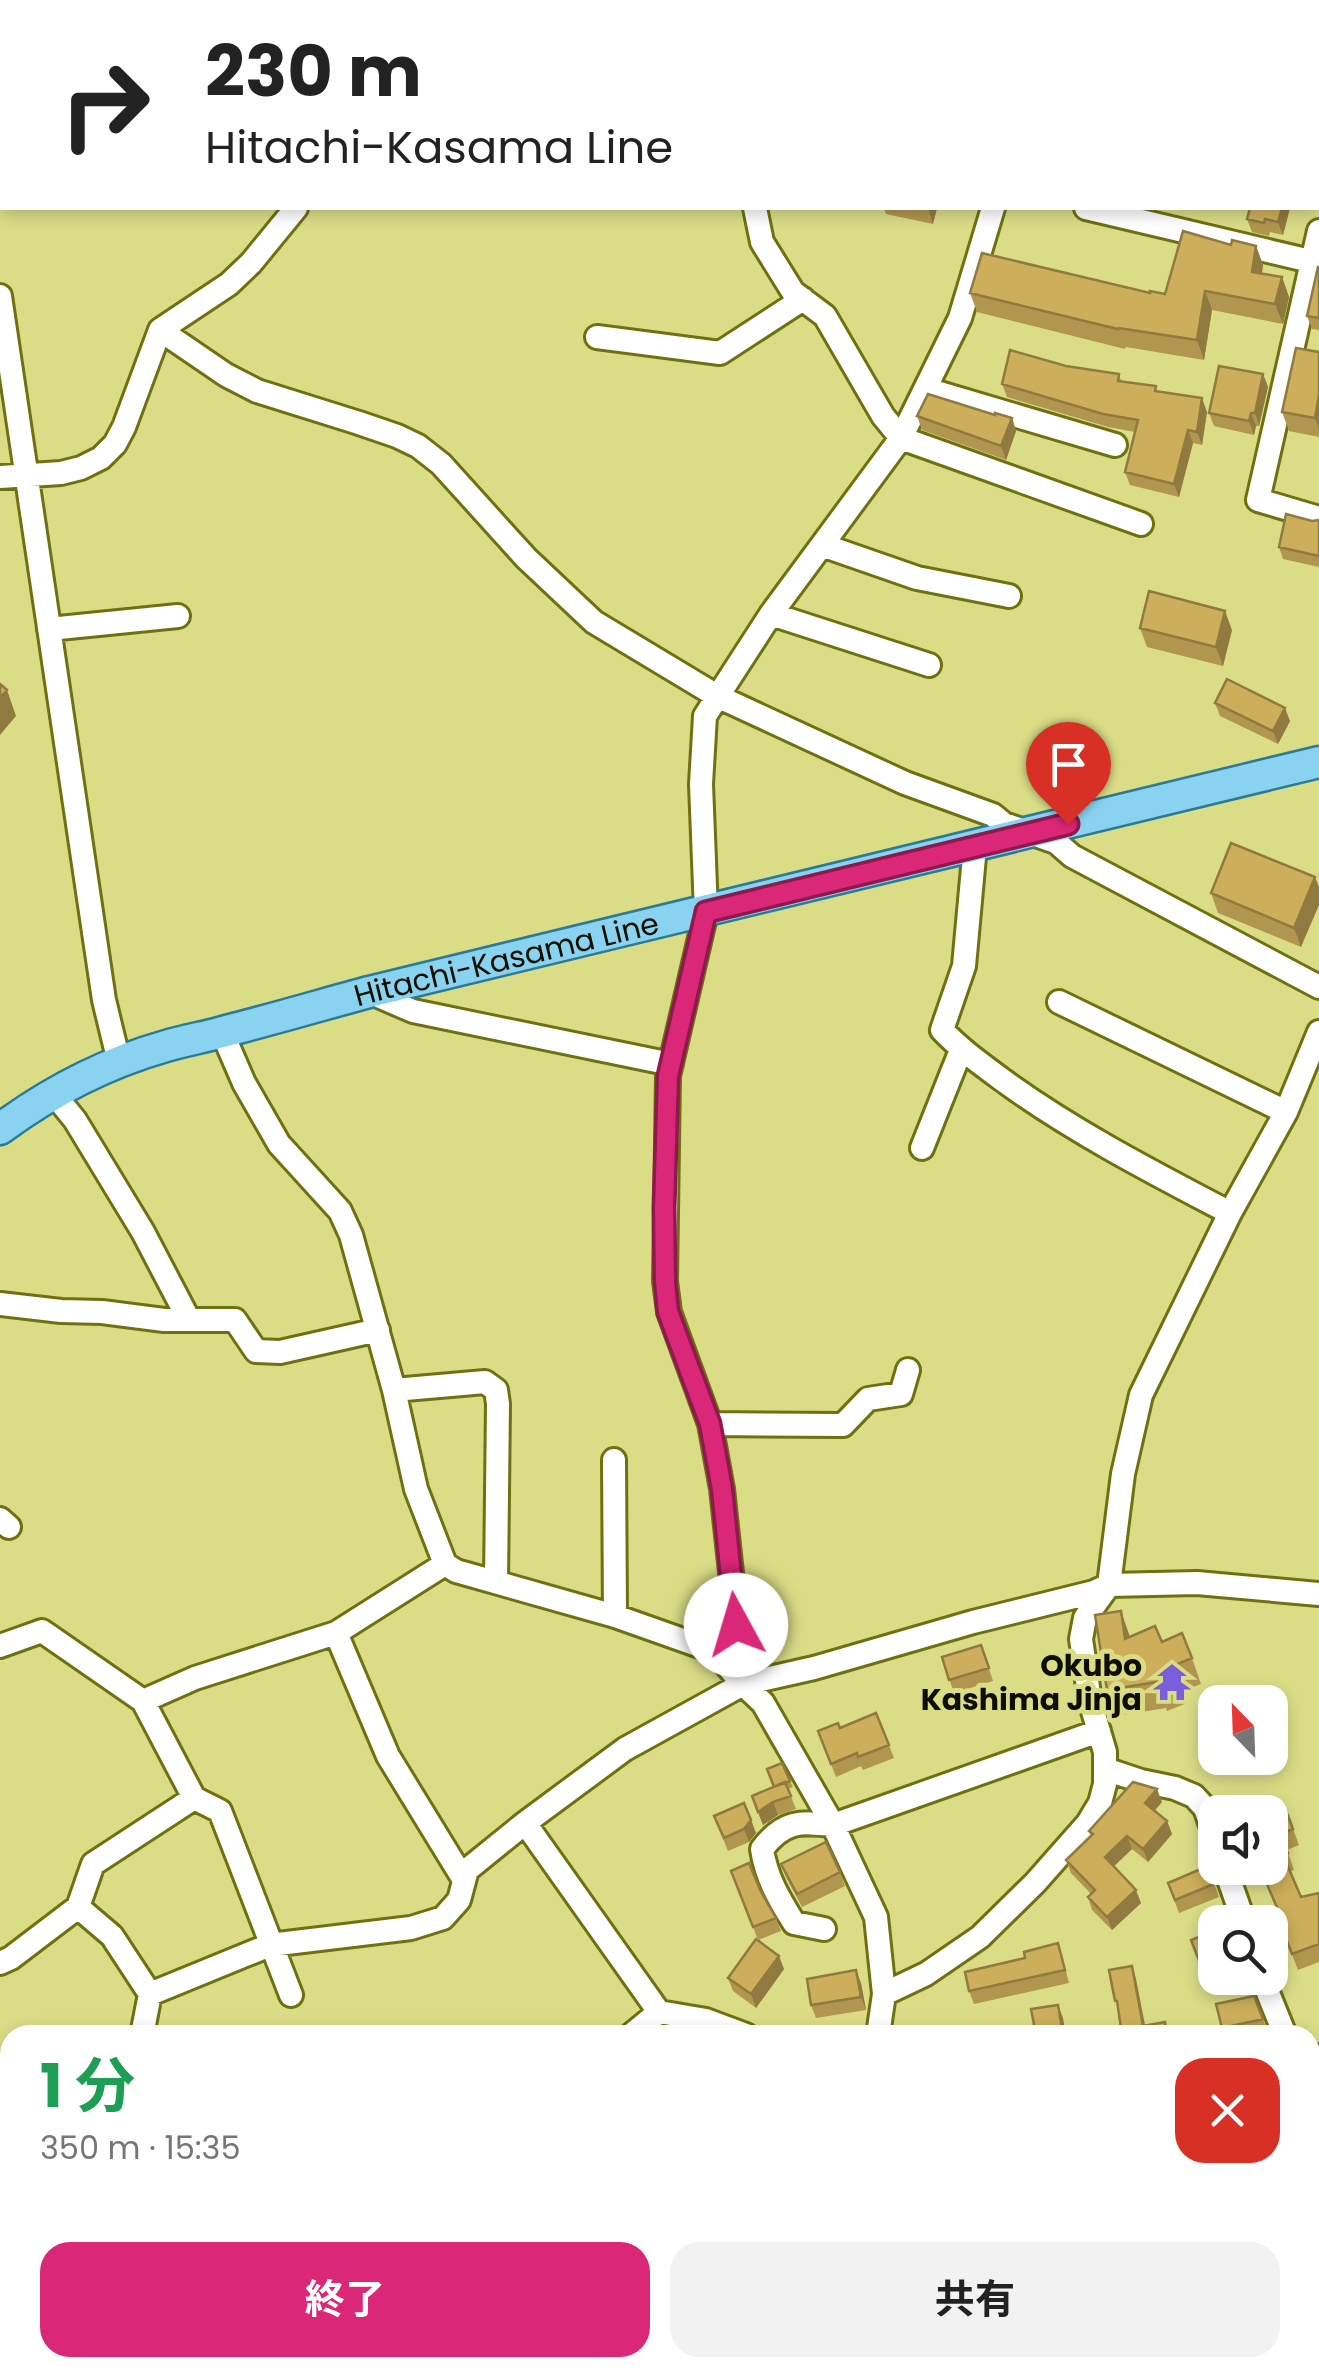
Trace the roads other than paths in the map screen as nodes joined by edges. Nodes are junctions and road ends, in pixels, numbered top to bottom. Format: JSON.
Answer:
{"nodes":[{"id":1,"x":294,"y":210,"type":"edge"},
{"id":2,"x":755,"y":210,"type":"edge"},
{"id":3,"x":993,"y":210,"type":"edge"},
{"id":4,"x":1094,"y":210,"type":"edge"},
{"id":5,"x":1319,"y":232,"type":"edge"},
{"id":6,"x":1315,"y":263,"type":"edge"},
{"id":7,"x":0,"y":296,"type":"edge"},
{"id":8,"x":803,"y":300,"type":"junction"},
{"id":9,"x":160,"y":330,"type":"junction"},
{"id":10,"x":598,"y":337,"type":"dead end"},
{"id":11,"x":926,"y":389,"type":"junction"},
{"id":12,"x":900,"y":438,"type":"junction"},
{"id":13,"x":1115,"y":445,"type":"dead end"},
{"id":14,"x":0,"y":476,"type":"edge"},
{"id":15,"x":26,"y":476,"type":"junction"},
{"id":16,"x":1319,"y":518,"type":"edge"},
{"id":17,"x":1142,"y":524,"type":"dead end"},
{"id":18,"x":822,"y":545,"type":"junction"},
{"id":19,"x":1008,"y":596,"type":"dead end"},
{"id":20,"x":771,"y":614,"type":"junction"},
{"id":21,"x":178,"y":616,"type":"dead end"},
{"id":22,"x":49,"y":629,"type":"junction"},
{"id":23,"x":930,"y":665,"type":"dead end"},
{"id":24,"x":718,"y":696,"type":"junction"},
{"id":25,"x":1319,"y":762,"type":"edge"},
{"id":26,"x":1032,"y":832,"type":"junction"},
{"id":27,"x":975,"y":846,"type":"junction"},
{"id":28,"x":706,"y":912,"type":"junction"},
{"id":29,"x":1319,"y":986,"type":"edge"},
{"id":30,"x":369,"y":992,"type":"junction"},
{"id":31,"x":1059,"y":1002,"type":"dead end"},
{"id":32,"x":222,"y":1032,"type":"junction"},
{"id":33,"x":1319,"y":1032,"type":"edge"},
{"id":34,"x":961,"y":1050,"type":"junction"},
{"id":35,"x":120,"y":1062,"type":"junction"},
{"id":36,"x":671,"y":1064,"type":"junction"},
{"id":37,"x":53,"y":1093,"type":"junction"},
{"id":38,"x":1286,"y":1112,"type":"junction"},
{"id":39,"x":0,"y":1129,"type":"edge"},
{"id":40,"x":922,"y":1148,"type":"dead end"},
{"id":41,"x":1230,"y":1213,"type":"junction"},
{"id":42,"x":0,"y":1304,"type":"edge"},
{"id":43,"x":189,"y":1320,"type":"junction"},
{"id":44,"x":378,"y":1330,"type":"junction"},
{"id":45,"x":908,"y":1370,"type":"dead end"},
{"id":46,"x":394,"y":1390,"type":"junction"},
{"id":47,"x":710,"y":1424,"type":"junction"},
{"id":48,"x":614,"y":1460,"type":"dead end"},
{"id":49,"x":445,"y":1564,"type":"junction"},
{"id":50,"x":496,"y":1582,"type":"junction"},
{"id":51,"x":1109,"y":1584,"type":"junction"},
{"id":52,"x":1319,"y":1594,"type":"edge"},
{"id":53,"x":615,"y":1616,"type":"junction"},
{"id":54,"x":336,"y":1633,"type":"junction"},
{"id":55,"x":0,"y":1646,"type":"edge"},
{"id":56,"x":743,"y":1684,"type":"junction"},
{"id":57,"x":143,"y":1701,"type":"junction"},
{"id":58,"x":1090,"y":1702,"type":"junction"},
{"id":59,"x":1100,"y":1732,"type":"junction"},
{"id":60,"x":1070,"y":1742,"type":"junction"},
{"id":61,"x":1105,"y":1769,"type":"junction"},
{"id":62,"x":194,"y":1798,"type":"junction"},
{"id":63,"x":1198,"y":1800,"type":"edge"},
{"id":64,"x":525,"y":1823,"type":"junction"},
{"id":65,"x":834,"y":1825,"type":"junction"},
{"id":66,"x":464,"y":1880,"type":"junction"},
{"id":67,"x":78,"y":1906,"type":"junction"},
{"id":68,"x":824,"y":1929,"type":"dead end"},
{"id":69,"x":270,"y":1946,"type":"junction"},
{"id":70,"x":0,"y":1963,"type":"edge"},
{"id":71,"x":150,"y":1994,"type":"junction"},
{"id":72,"x":884,"y":1994,"type":"junction"},
{"id":73,"x":290,"y":1995,"type":"dead end"},
{"id":74,"x":1269,"y":1995,"type":"edge"},
{"id":75,"x":660,"y":2012,"type":"junction"},
{"id":76,"x":144,"y":2025,"type":"edge"},
{"id":77,"x":644,"y":2025,"type":"edge"},
{"id":78,"x":719,"y":2025,"type":"edge"},
{"id":79,"x":879,"y":2025,"type":"edge"},
{"id":80,"x":1281,"y":2025,"type":"edge"}],
"edges":[{"from":1,"to":9,"type":"street"},
{"from":2,"to":8,"type":"street"},
{"from":3,"to":11,"type":"street"},
{"from":4,"to":6,"type":"street"},
{"from":5,"to":6,"type":"street"},
{"from":6,"to":16,"type":"street"},
{"from":7,"to":15,"type":"street"},
{"from":8,"to":10,"type":"street"},
{"from":8,"to":12,"type":"street"},
{"from":9,"to":15,"type":"street"},
{"from":9,"to":24,"type":"street"},
{"from":11,"to":12,"type":"street"},
{"from":11,"to":13,"type":"street"},
{"from":12,"to":17,"type":"street"},
{"from":12,"to":18,"type":"street"},
{"from":14,"to":15,"type":"street"},
{"from":15,"to":22,"type":"street"},
{"from":18,"to":19,"type":"street"},
{"from":18,"to":20,"type":"street"},
{"from":20,"to":23,"type":"street"},
{"from":20,"to":24,"type":"street"},
{"from":21,"to":22,"type":"street"},
{"from":22,"to":35,"type":"street"},
{"from":24,"to":26,"type":"street"},
{"from":24,"to":28,"type":"street"},
{"from":25,"to":26,"type":"main road","name":"Hitachi-Kasama Line"},
{"from":26,"to":27,"type":"main road","name":"Hitachi-Kasama Line"},
{"from":26,"to":29,"type":"street"},
{"from":27,"to":28,"type":"main road","name":"Hitachi-Kasama Line"},
{"from":27,"to":34,"type":"street"},
{"from":28,"to":30,"type":"main road","name":"Hitachi-Kasama Line"},
{"from":28,"to":36,"type":"street"},
{"from":30,"to":32,"type":"main road","name":"Hitachi-Kasama Line"},
{"from":30,"to":36,"type":"street"},
{"from":31,"to":38,"type":"street"},
{"from":32,"to":35,"type":"main road","name":"Hitachi-Kasama Line"},
{"from":32,"to":44,"type":"street"},
{"from":33,"to":38,"type":"street"},
{"from":34,"to":40,"type":"street"},
{"from":34,"to":41,"type":"street"},
{"from":35,"to":37,"type":"main road","name":"Hitachi-Kasama Line"},
{"from":36,"to":47,"type":"street"},
{"from":37,"to":39,"type":"main road","name":"Hitachi-Kasama Line"},
{"from":37,"to":43,"type":"street"},
{"from":38,"to":41,"type":"street"},
{"from":41,"to":51,"type":"street"},
{"from":42,"to":43,"type":"street"},
{"from":43,"to":44,"type":"street"},
{"from":44,"to":46,"type":"street"},
{"from":45,"to":47,"type":"street"},
{"from":46,"to":49,"type":"street"},
{"from":46,"to":50,"type":"street"},
{"from":47,"to":56,"type":"street"},
{"from":48,"to":53,"type":"street"},
{"from":49,"to":50,"type":"street"},
{"from":49,"to":54,"type":"street"},
{"from":50,"to":53,"type":"street"},
{"from":51,"to":52,"type":"street"},
{"from":51,"to":56,"type":"street"},
{"from":51,"to":58,"type":"street"},
{"from":53,"to":56,"type":"street"},
{"from":54,"to":57,"type":"street"},
{"from":54,"to":66,"type":"street"},
{"from":55,"to":57,"type":"street"},
{"from":56,"to":64,"type":"street"},
{"from":56,"to":65,"type":"street"},
{"from":57,"to":62,"type":"street"},
{"from":58,"to":59,"type":"street"},
{"from":58,"to":60,"type":"street"},
{"from":59,"to":60,"type":"street"},
{"from":59,"to":61,"type":"street"},
{"from":60,"to":65,"type":"street"},
{"from":61,"to":63,"type":"street"},
{"from":61,"to":72,"type":"street"},
{"from":62,"to":67,"type":"street"},
{"from":62,"to":69,"type":"street"},
{"from":64,"to":66,"type":"street"},
{"from":64,"to":75,"type":"street"},
{"from":65,"to":68,"type":"street"},
{"from":65,"to":72,"type":"street"},
{"from":66,"to":69,"type":"street"},
{"from":67,"to":70,"type":"street"},
{"from":67,"to":71,"type":"street"},
{"from":69,"to":71,"type":"street"},
{"from":69,"to":73,"type":"street"},
{"from":71,"to":76,"type":"street"},
{"from":72,"to":79,"type":"street"},
{"from":74,"to":80,"type":"street"},
{"from":75,"to":77,"type":"street"},
{"from":75,"to":78,"type":"street"}]}
